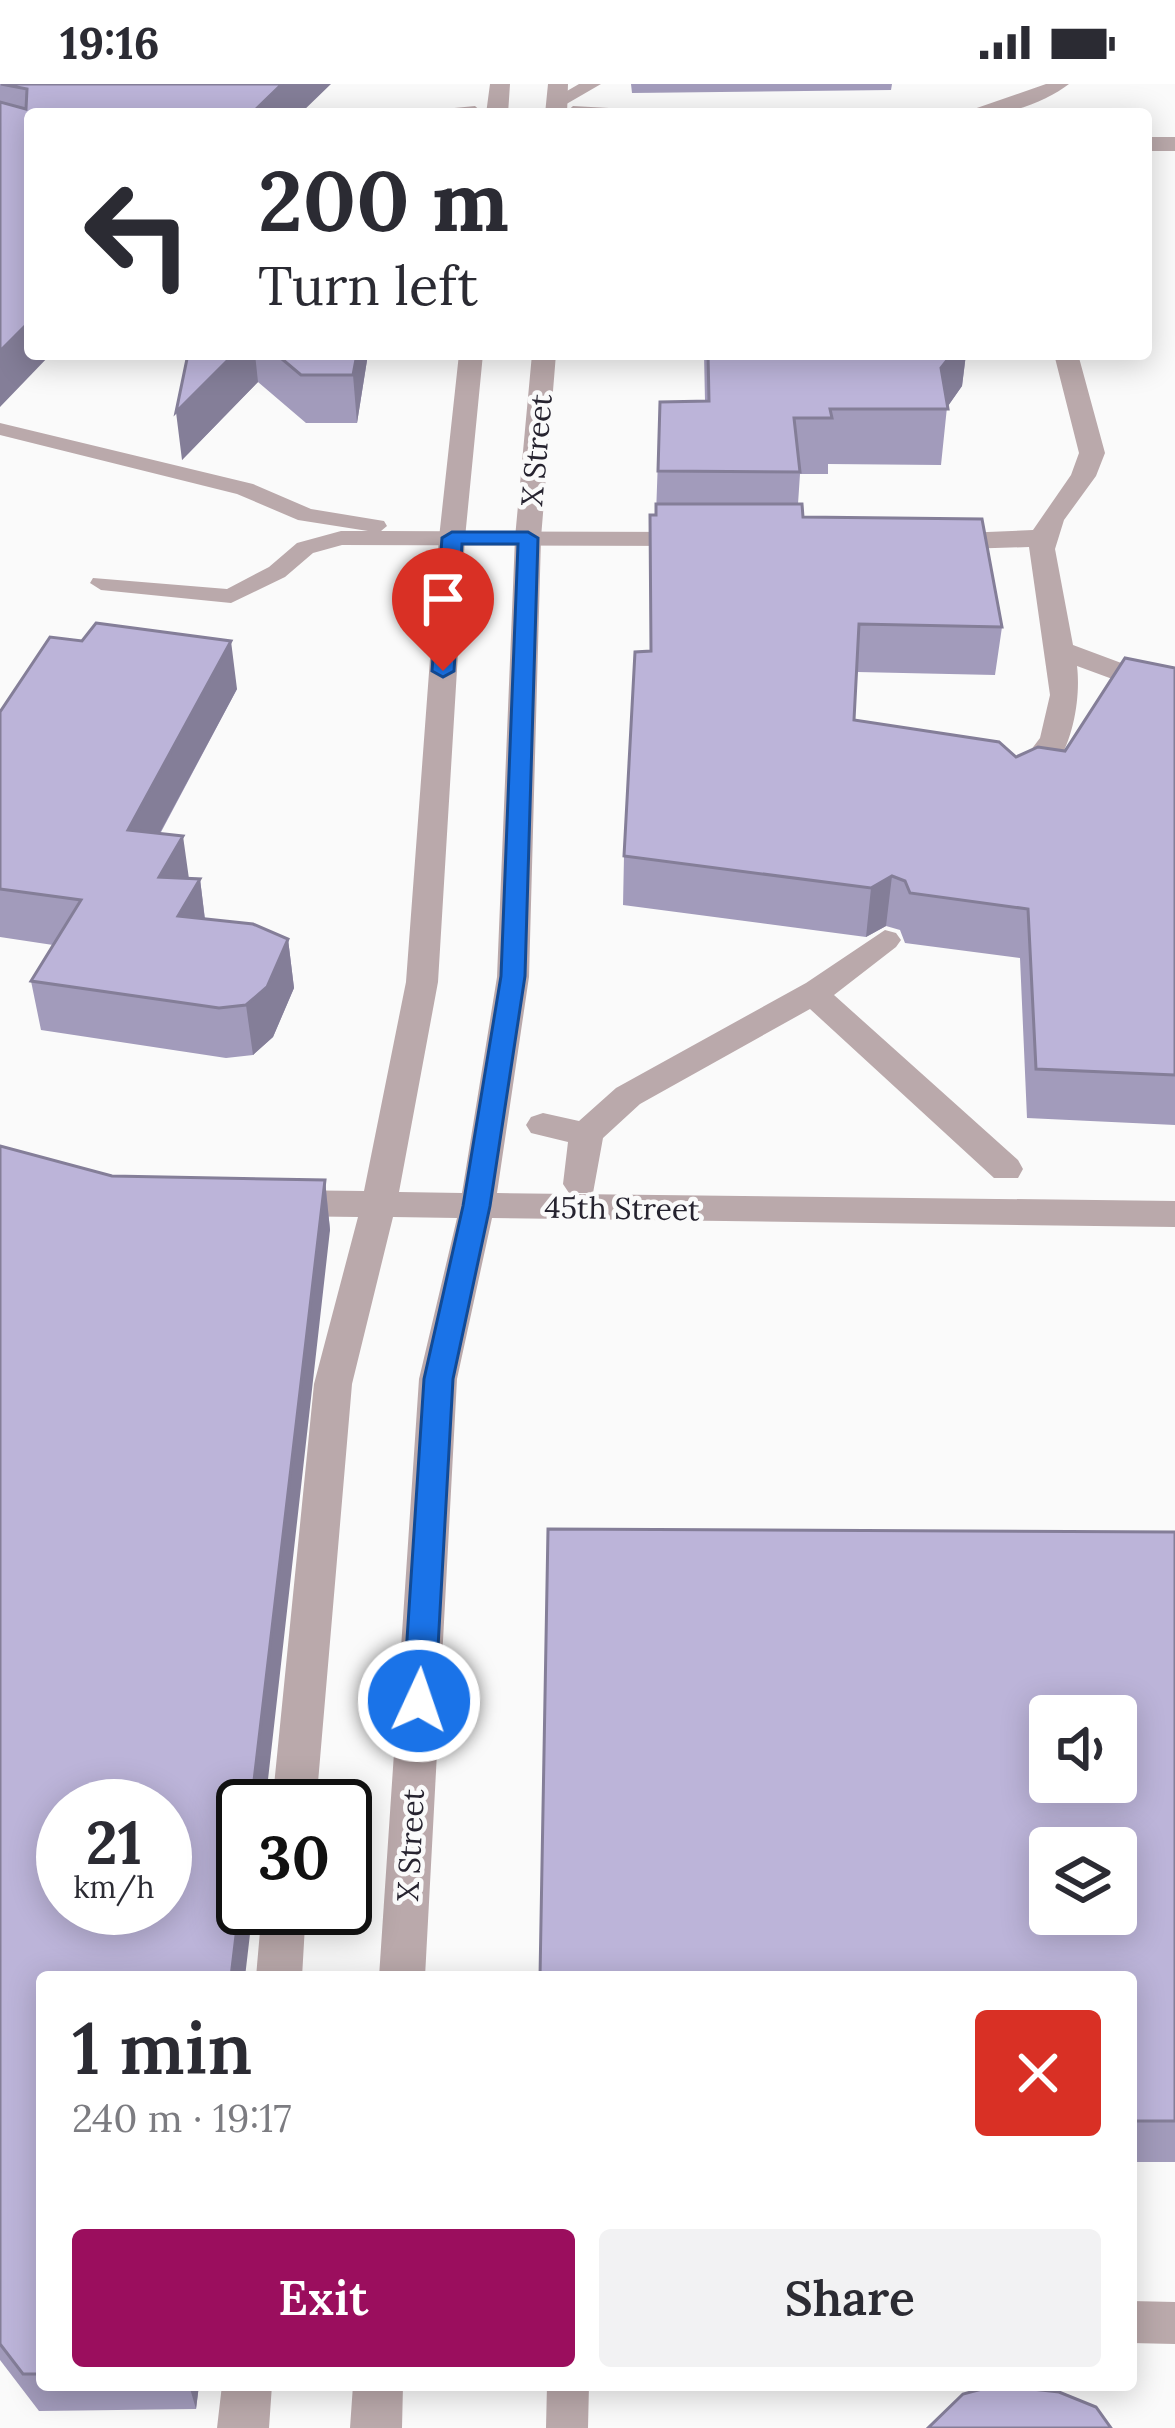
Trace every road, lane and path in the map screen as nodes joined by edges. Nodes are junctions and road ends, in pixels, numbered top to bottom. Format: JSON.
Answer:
{"nodes":[{"id":1,"x":500,"y":84,"type":"edge"},
{"id":2,"x":592,"y":84,"type":"edge"},
{"id":3,"x":1060,"y":84,"type":"edge"},
{"id":4,"x":561,"y":103,"type":"edge"},
{"id":5,"x":478,"y":108,"type":"edge"},
{"id":6,"x":996,"y":108,"type":"edge"},
{"id":7,"x":470,"y":360,"type":"edge"},
{"id":8,"x":543,"y":360,"type":"edge"},
{"id":9,"x":1068,"y":360,"type":"edge"},
{"id":10,"x":0,"y":429,"type":"edge"},
{"id":11,"x":410,"y":536,"type":"junction"},
{"id":12,"x":452,"y":538,"type":"junction"},
{"id":13,"x":528,"y":538,"type":"junction"},
{"id":14,"x":1044,"y":538,"type":"junction"},
{"id":15,"x":706,"y":539,"type":"edge"},
{"id":16,"x":951,"y":541,"type":"edge"},
{"id":17,"x":101,"y":584,"type":"dead end"},
{"id":18,"x":1059,"y":649,"type":"junction"},
{"id":19,"x":1175,"y":693,"type":"edge"},
{"id":20,"x":1011,"y":794,"type":"edge"},
{"id":21,"x":885,"y":940,"type":"dead end"},
{"id":22,"x":813,"y":994,"type":"junction"},
{"id":23,"x":543,"y":1126,"type":"dead end"},
{"id":24,"x":586,"y":1134,"type":"junction"},
{"id":25,"x":1006,"y":1169,"type":"dead end"},
{"id":26,"x":581,"y":1184,"type":"dead end"},
{"id":27,"x":241,"y":1203,"type":"edge"},
{"id":28,"x":379,"y":1204,"type":"junction"},
{"id":29,"x":477,"y":1206,"type":"junction"},
{"id":30,"x":1175,"y":1214,"type":"edge"},
{"id":31,"x":296,"y":1779,"type":"edge"},
{"id":32,"x":282,"y":1935,"type":"edge"},
{"id":33,"x":279,"y":1971,"type":"edge"},
{"id":34,"x":402,"y":1971,"type":"edge"},
{"id":35,"x":1137,"y":2322,"type":"edge"},
{"id":36,"x":1175,"y":2323,"type":"edge"},
{"id":37,"x":246,"y":2391,"type":"edge"},
{"id":38,"x":378,"y":2391,"type":"edge"},
{"id":39,"x":568,"y":2391,"type":"edge"},
{"id":40,"x":243,"y":2428,"type":"edge"},
{"id":41,"x":376,"y":2428,"type":"edge"},
{"id":42,"x":567,"y":2428,"type":"edge"}],
"edges":[{"from":1,"to":5,"type":"street"},
{"from":2,"to":4,"type":"lane"},
{"from":3,"to":6,"type":"lane"},
{"from":7,"to":12,"type":"street"},
{"from":8,"to":13,"type":"street","name":"X Street"},
{"from":9,"to":14,"type":"street"},
{"from":10,"to":11,"type":"lane"},
{"from":11,"to":12,"type":"lane"},
{"from":11,"to":17,"type":"lane"},
{"from":12,"to":13,"type":"lane"},
{"from":12,"to":28,"type":"street"},
{"from":13,"to":15,"type":"lane"},
{"from":13,"to":29,"type":"street","name":"X Street"},
{"from":14,"to":16,"type":"street"},
{"from":14,"to":18,"type":"street"},
{"from":18,"to":19,"type":"street"},
{"from":18,"to":20,"type":"street"},
{"from":21,"to":22,"type":"street"},
{"from":22,"to":24,"type":"street"},
{"from":22,"to":25,"type":"street"},
{"from":23,"to":24,"type":"street"},
{"from":24,"to":26,"type":"street"},
{"from":27,"to":28,"type":"street","name":"45th Street"},
{"from":28,"to":29,"type":"street","name":"45th Street"},
{"from":28,"to":31,"type":"street"},
{"from":29,"to":30,"type":"street","name":"45th Street"},
{"from":29,"to":34,"type":"street","name":"X Street"},
{"from":32,"to":33,"type":"street"},
{"from":35,"to":36,"type":"lane"},
{"from":37,"to":40,"type":"street"},
{"from":38,"to":41,"type":"street"},
{"from":39,"to":42,"type":"lane"}]}
